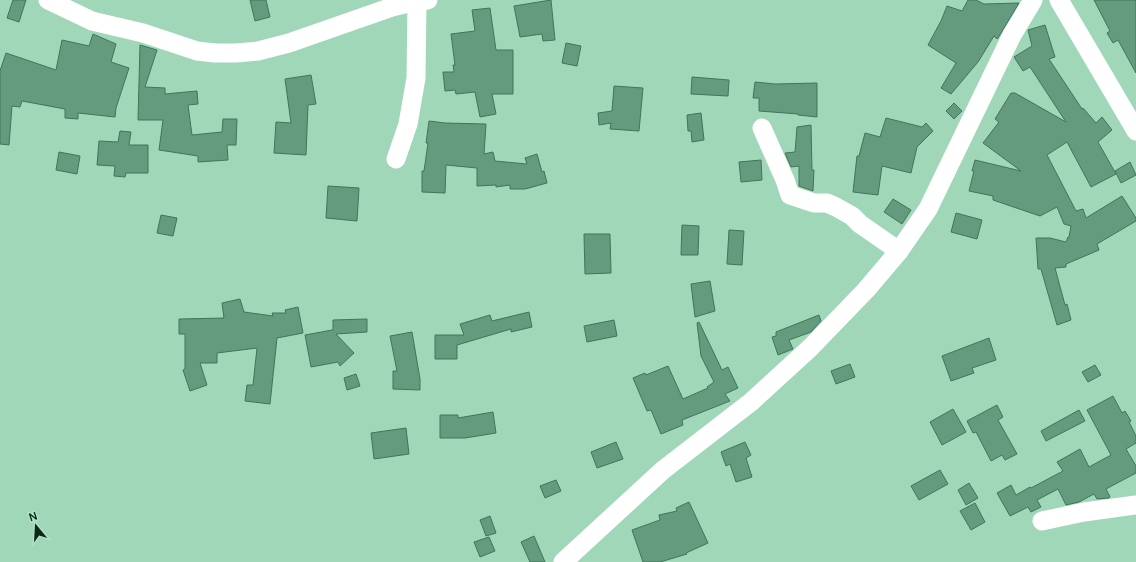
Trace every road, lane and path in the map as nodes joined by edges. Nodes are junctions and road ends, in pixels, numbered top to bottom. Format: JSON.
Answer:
{"nodes":[{"id":1,"x":48,"y":0,"type":"edge"},
{"id":2,"x":423,"y":0,"type":"edge"},
{"id":3,"x":1033,"y":0,"type":"edge"},
{"id":4,"x":1059,"y":0,"type":"edge"},
{"id":5,"x":762,"y":128,"type":"dead end"},
{"id":6,"x":1136,"y":131,"type":"edge"},
{"id":7,"x":396,"y":159,"type":"dead end"},
{"id":8,"x":899,"y":251,"type":"junction"},
{"id":9,"x":1136,"y":505,"type":"edge"},
{"id":10,"x":1042,"y":521,"type":"dead end"},
{"id":11,"x":563,"y":562,"type":"edge"}],
"edges":[{"from":1,"to":2,"type":"street"},
{"from":2,"to":7,"type":"street"},
{"from":3,"to":8,"type":"street"},
{"from":4,"to":6,"type":"street"},
{"from":5,"to":8,"type":"street"},
{"from":8,"to":11,"type":"street"},
{"from":9,"to":10,"type":"street"}]}
